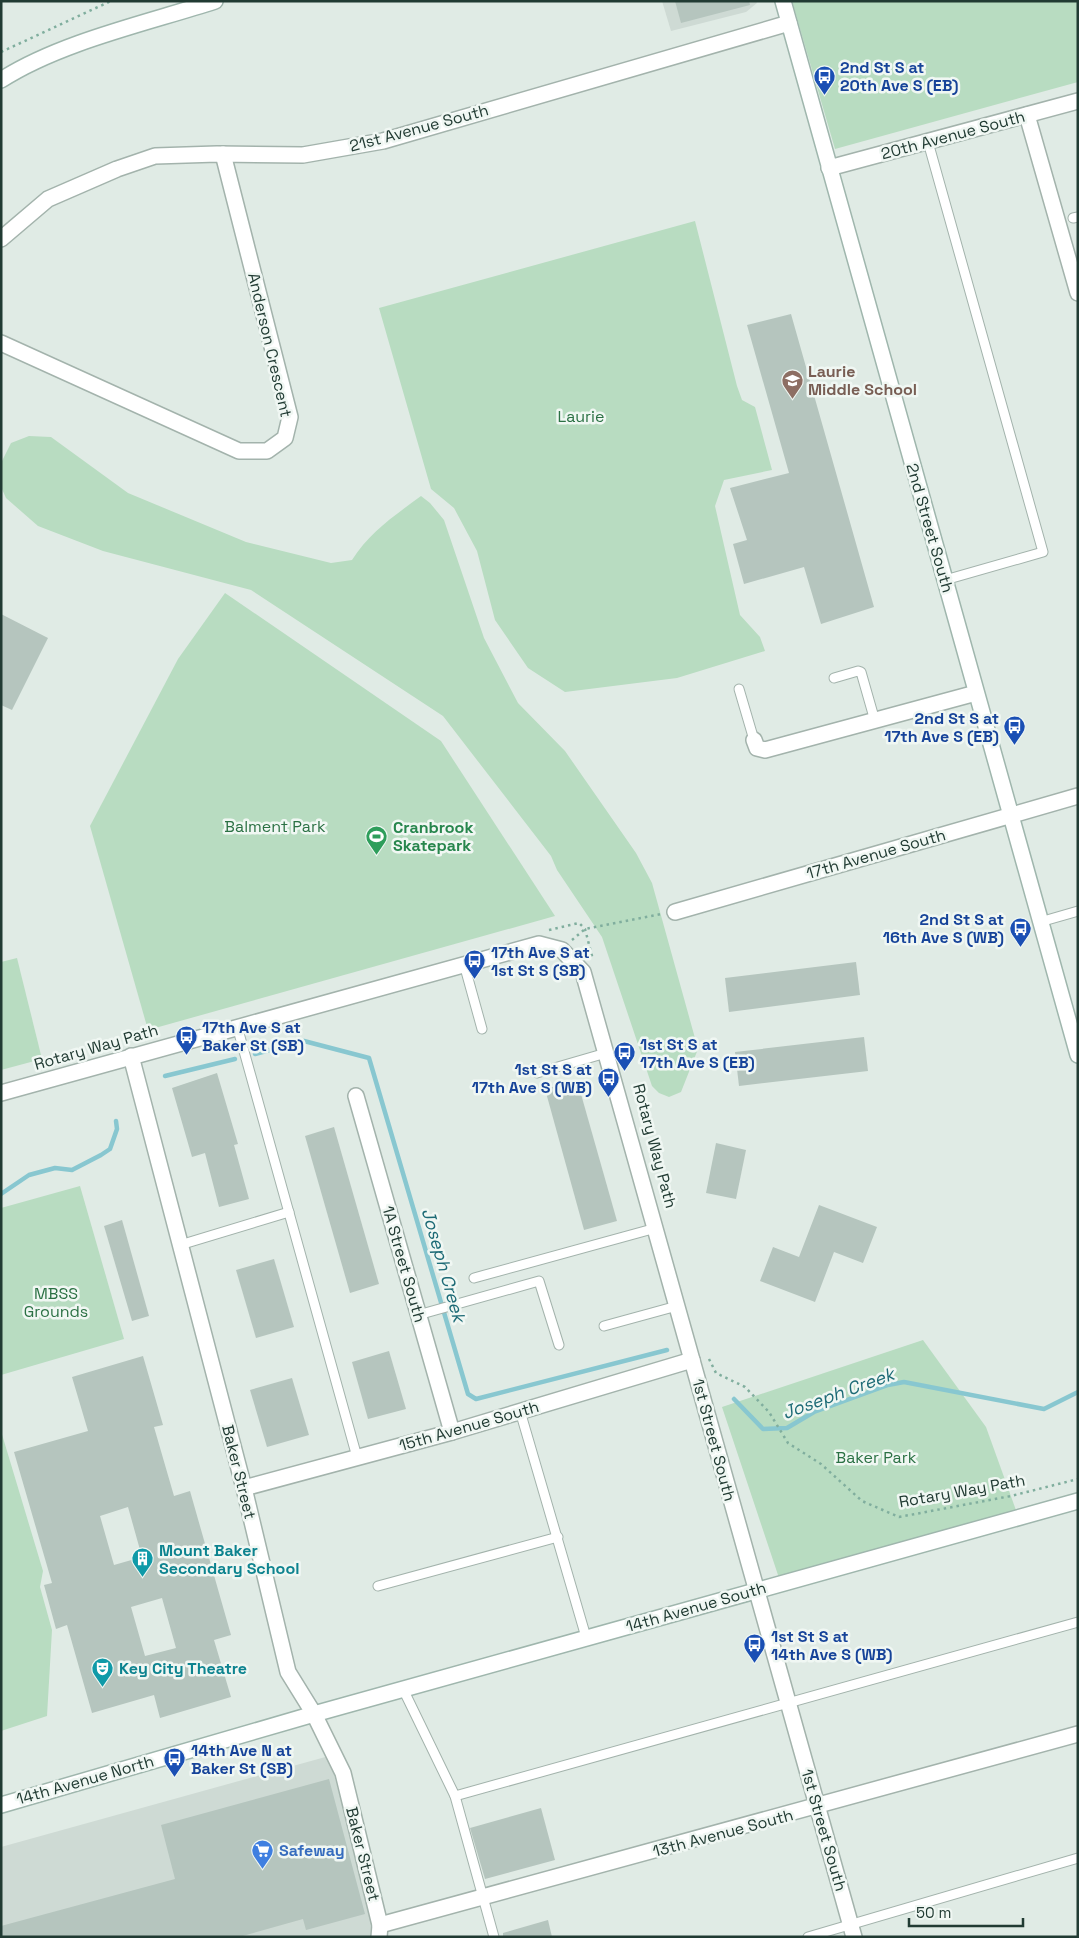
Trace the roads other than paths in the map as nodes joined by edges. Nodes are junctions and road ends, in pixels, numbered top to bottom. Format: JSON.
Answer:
{"nodes":[{"id":1,"x":215,"y":1,"type":"edge"},
{"id":2,"x":783,"y":1,"type":"edge"},
{"id":3,"x":789,"y":23,"type":"junction"},
{"id":4,"x":1,"y":80,"type":"edge"},
{"id":5,"x":1078,"y":101,"type":"edge"},
{"id":6,"x":1027,"y":115,"type":"junction"},
{"id":7,"x":928,"y":142,"type":"junction"},
{"id":8,"x":223,"y":154,"type":"junction"},
{"id":9,"x":829,"y":168,"type":"junction"},
{"id":10,"x":1,"y":239,"type":"edge"},
{"id":11,"x":1078,"y":293,"type":"edge"},
{"id":12,"x":1,"y":343,"type":"edge"},
{"id":13,"x":945,"y":580,"type":"junction"},
{"id":14,"x":834,"y":678,"type":"dead end"},
{"id":15,"x":739,"y":689,"type":"dead end"},
{"id":16,"x":976,"y":693,"type":"junction"},
{"id":17,"x":875,"y":721,"type":"junction"},
{"id":18,"x":754,"y":740,"type":"joint"},
{"id":19,"x":1078,"y":796,"type":"edge"},
{"id":20,"x":1011,"y":815,"type":"junction"},
{"id":21,"x":1078,"y":911,"type":"edge"},
{"id":22,"x":675,"y":912,"type":"dead end"},
{"id":23,"x":1040,"y":922,"type":"junction"},
{"id":24,"x":464,"y":964,"type":"junction"},
{"id":25,"x":237,"y":1026,"type":"junction"},
{"id":26,"x":482,"y":1029,"type":"dead end"},
{"id":27,"x":1075,"y":1035,"type":"edge"},
{"id":28,"x":606,"y":1053,"type":"junction"},
{"id":29,"x":1078,"y":1055,"type":"edge"},
{"id":30,"x":131,"y":1056,"type":"junction"},
{"id":31,"x":537,"y":1073,"type":"dead end"},
{"id":32,"x":1,"y":1092,"type":"edge"},
{"id":33,"x":356,"y":1096,"type":"dead end"},
{"id":34,"x":289,"y":1212,"type":"junction"},
{"id":35,"x":656,"y":1228,"type":"junction"},
{"id":36,"x":180,"y":1245,"type":"junction"},
{"id":37,"x":474,"y":1278,"type":"dead end"},
{"id":38,"x":677,"y":1306,"type":"junction"},
{"id":39,"x":418,"y":1315,"type":"junction"},
{"id":40,"x":604,"y":1326,"type":"dead end"},
{"id":41,"x":559,"y":1345,"type":"dead end"},
{"id":42,"x":692,"y":1360,"type":"junction"},
{"id":43,"x":520,"y":1411,"type":"junction"},
{"id":44,"x":452,"y":1432,"type":"junction"},
{"id":45,"x":358,"y":1457,"type":"junction"},
{"id":46,"x":244,"y":1488,"type":"junction"},
{"id":47,"x":1078,"y":1501,"type":"edge"},
{"id":48,"x":558,"y":1537,"type":"junction"},
{"id":49,"x":378,"y":1586,"type":"dead end"},
{"id":50,"x":755,"y":1590,"type":"junction"},
{"id":51,"x":1078,"y":1622,"type":"edge"},
{"id":52,"x":586,"y":1637,"type":"junction"},
{"id":53,"x":403,"y":1689,"type":"junction"},
{"id":54,"x":789,"y":1705,"type":"junction"},
{"id":55,"x":314,"y":1714,"type":"junction"},
{"id":56,"x":1078,"y":1734,"type":"edge"},
{"id":57,"x":455,"y":1796,"type":"junction"},
{"id":58,"x":1,"y":1804,"type":"edge"},
{"id":59,"x":818,"y":1807,"type":"junction"},
{"id":60,"x":1078,"y":1858,"type":"edge"},
{"id":61,"x":483,"y":1897,"type":"junction"},
{"id":62,"x":380,"y":1931,"type":"edge"},
{"id":63,"x":853,"y":1931,"type":"edge"},
{"id":64,"x":494,"y":1937,"type":"edge"},
{"id":65,"x":808,"y":1937,"type":"edge"}],
"edges":[{"from":1,"to":4,"type":"street"},
{"from":2,"to":3,"type":"street","name":"2nd Street South"},
{"from":3,"to":8,"type":"street","name":"21st Avenue South"},
{"from":3,"to":9,"type":"street","name":"2nd Street South"},
{"from":5,"to":6,"type":"street","name":"20th Avenue South"},
{"from":6,"to":7,"type":"street","name":"20th Avenue South"},
{"from":6,"to":11,"type":"street"},
{"from":7,"to":9,"type":"street","name":"20th Avenue South"},
{"from":7,"to":13,"type":"lane"},
{"from":8,"to":10,"type":"street","name":"21st Avenue South"},
{"from":8,"to":12,"type":"street","name":"Anderson Crescent"},
{"from":9,"to":13,"type":"street","name":"2nd Street South"},
{"from":13,"to":16,"type":"street","name":"2nd Street South"},
{"from":14,"to":17,"type":"lane"},
{"from":15,"to":18,"type":"lane"},
{"from":16,"to":17,"type":"street"},
{"from":16,"to":20,"type":"street","name":"2nd Street South"},
{"from":17,"to":18,"type":"street"},
{"from":19,"to":20,"type":"street","name":"17th Avenue South"},
{"from":20,"to":22,"type":"street","name":"17th Avenue South"},
{"from":20,"to":23,"type":"street","name":"2nd Street South"},
{"from":21,"to":23,"type":"lane"},
{"from":23,"to":27,"type":"street","name":"2nd Street South"},
{"from":24,"to":25,"type":"street"},
{"from":24,"to":26,"type":"lane"},
{"from":24,"to":28,"type":"street","name":"1st Street South"},
{"from":25,"to":30,"type":"street"},
{"from":25,"to":34,"type":"lane"},
{"from":27,"to":29,"type":"street","name":"2nd Street South"},
{"from":28,"to":31,"type":"lane"},
{"from":28,"to":35,"type":"street","name":"1st Street South"},
{"from":30,"to":32,"type":"street"},
{"from":30,"to":36,"type":"street","name":"Baker Street"},
{"from":33,"to":39,"type":"street","name":"1A Street South"},
{"from":34,"to":36,"type":"lane"},
{"from":34,"to":45,"type":"lane"},
{"from":35,"to":37,"type":"lane"},
{"from":35,"to":38,"type":"street","name":"1st Street South"},
{"from":36,"to":46,"type":"street","name":"Baker Street"},
{"from":38,"to":40,"type":"lane"},
{"from":38,"to":42,"type":"street","name":"1st Street South"},
{"from":39,"to":41,"type":"lane"},
{"from":39,"to":44,"type":"street","name":"1A Street South"},
{"from":42,"to":43,"type":"street","name":"15th Avenue South"},
{"from":42,"to":50,"type":"street","name":"1st Street South"},
{"from":43,"to":44,"type":"street","name":"15th Avenue South"},
{"from":43,"to":48,"type":"lane"},
{"from":44,"to":45,"type":"street","name":"15th Avenue South"},
{"from":45,"to":46,"type":"street","name":"15th Avenue South"},
{"from":46,"to":55,"type":"street","name":"Baker Street"},
{"from":47,"to":50,"type":"street","name":"14th Avenue South"},
{"from":48,"to":49,"type":"lane"},
{"from":48,"to":52,"type":"lane"},
{"from":50,"to":52,"type":"street","name":"14th Avenue South"},
{"from":50,"to":54,"type":"street","name":"1st Street South"},
{"from":51,"to":54,"type":"lane"},
{"from":52,"to":53,"type":"street","name":"14th Avenue South"},
{"from":53,"to":55,"type":"street","name":"14th Avenue South"},
{"from":53,"to":57,"type":"lane"},
{"from":54,"to":57,"type":"lane"},
{"from":54,"to":59,"type":"street","name":"1st Street South"},
{"from":55,"to":58,"type":"street","name":"14th Avenue North"},
{"from":55,"to":62,"type":"street","name":"Baker Street"},
{"from":56,"to":59,"type":"street","name":"13th Avenue South"},
{"from":57,"to":61,"type":"lane"},
{"from":59,"to":61,"type":"street","name":"13th Avenue South"},
{"from":59,"to":63,"type":"street","name":"1st Street South"},
{"from":60,"to":63,"type":"lane"},
{"from":61,"to":62,"type":"street","name":"13th Avenue South"},
{"from":61,"to":64,"type":"lane"},
{"from":63,"to":65,"type":"lane"}]}
